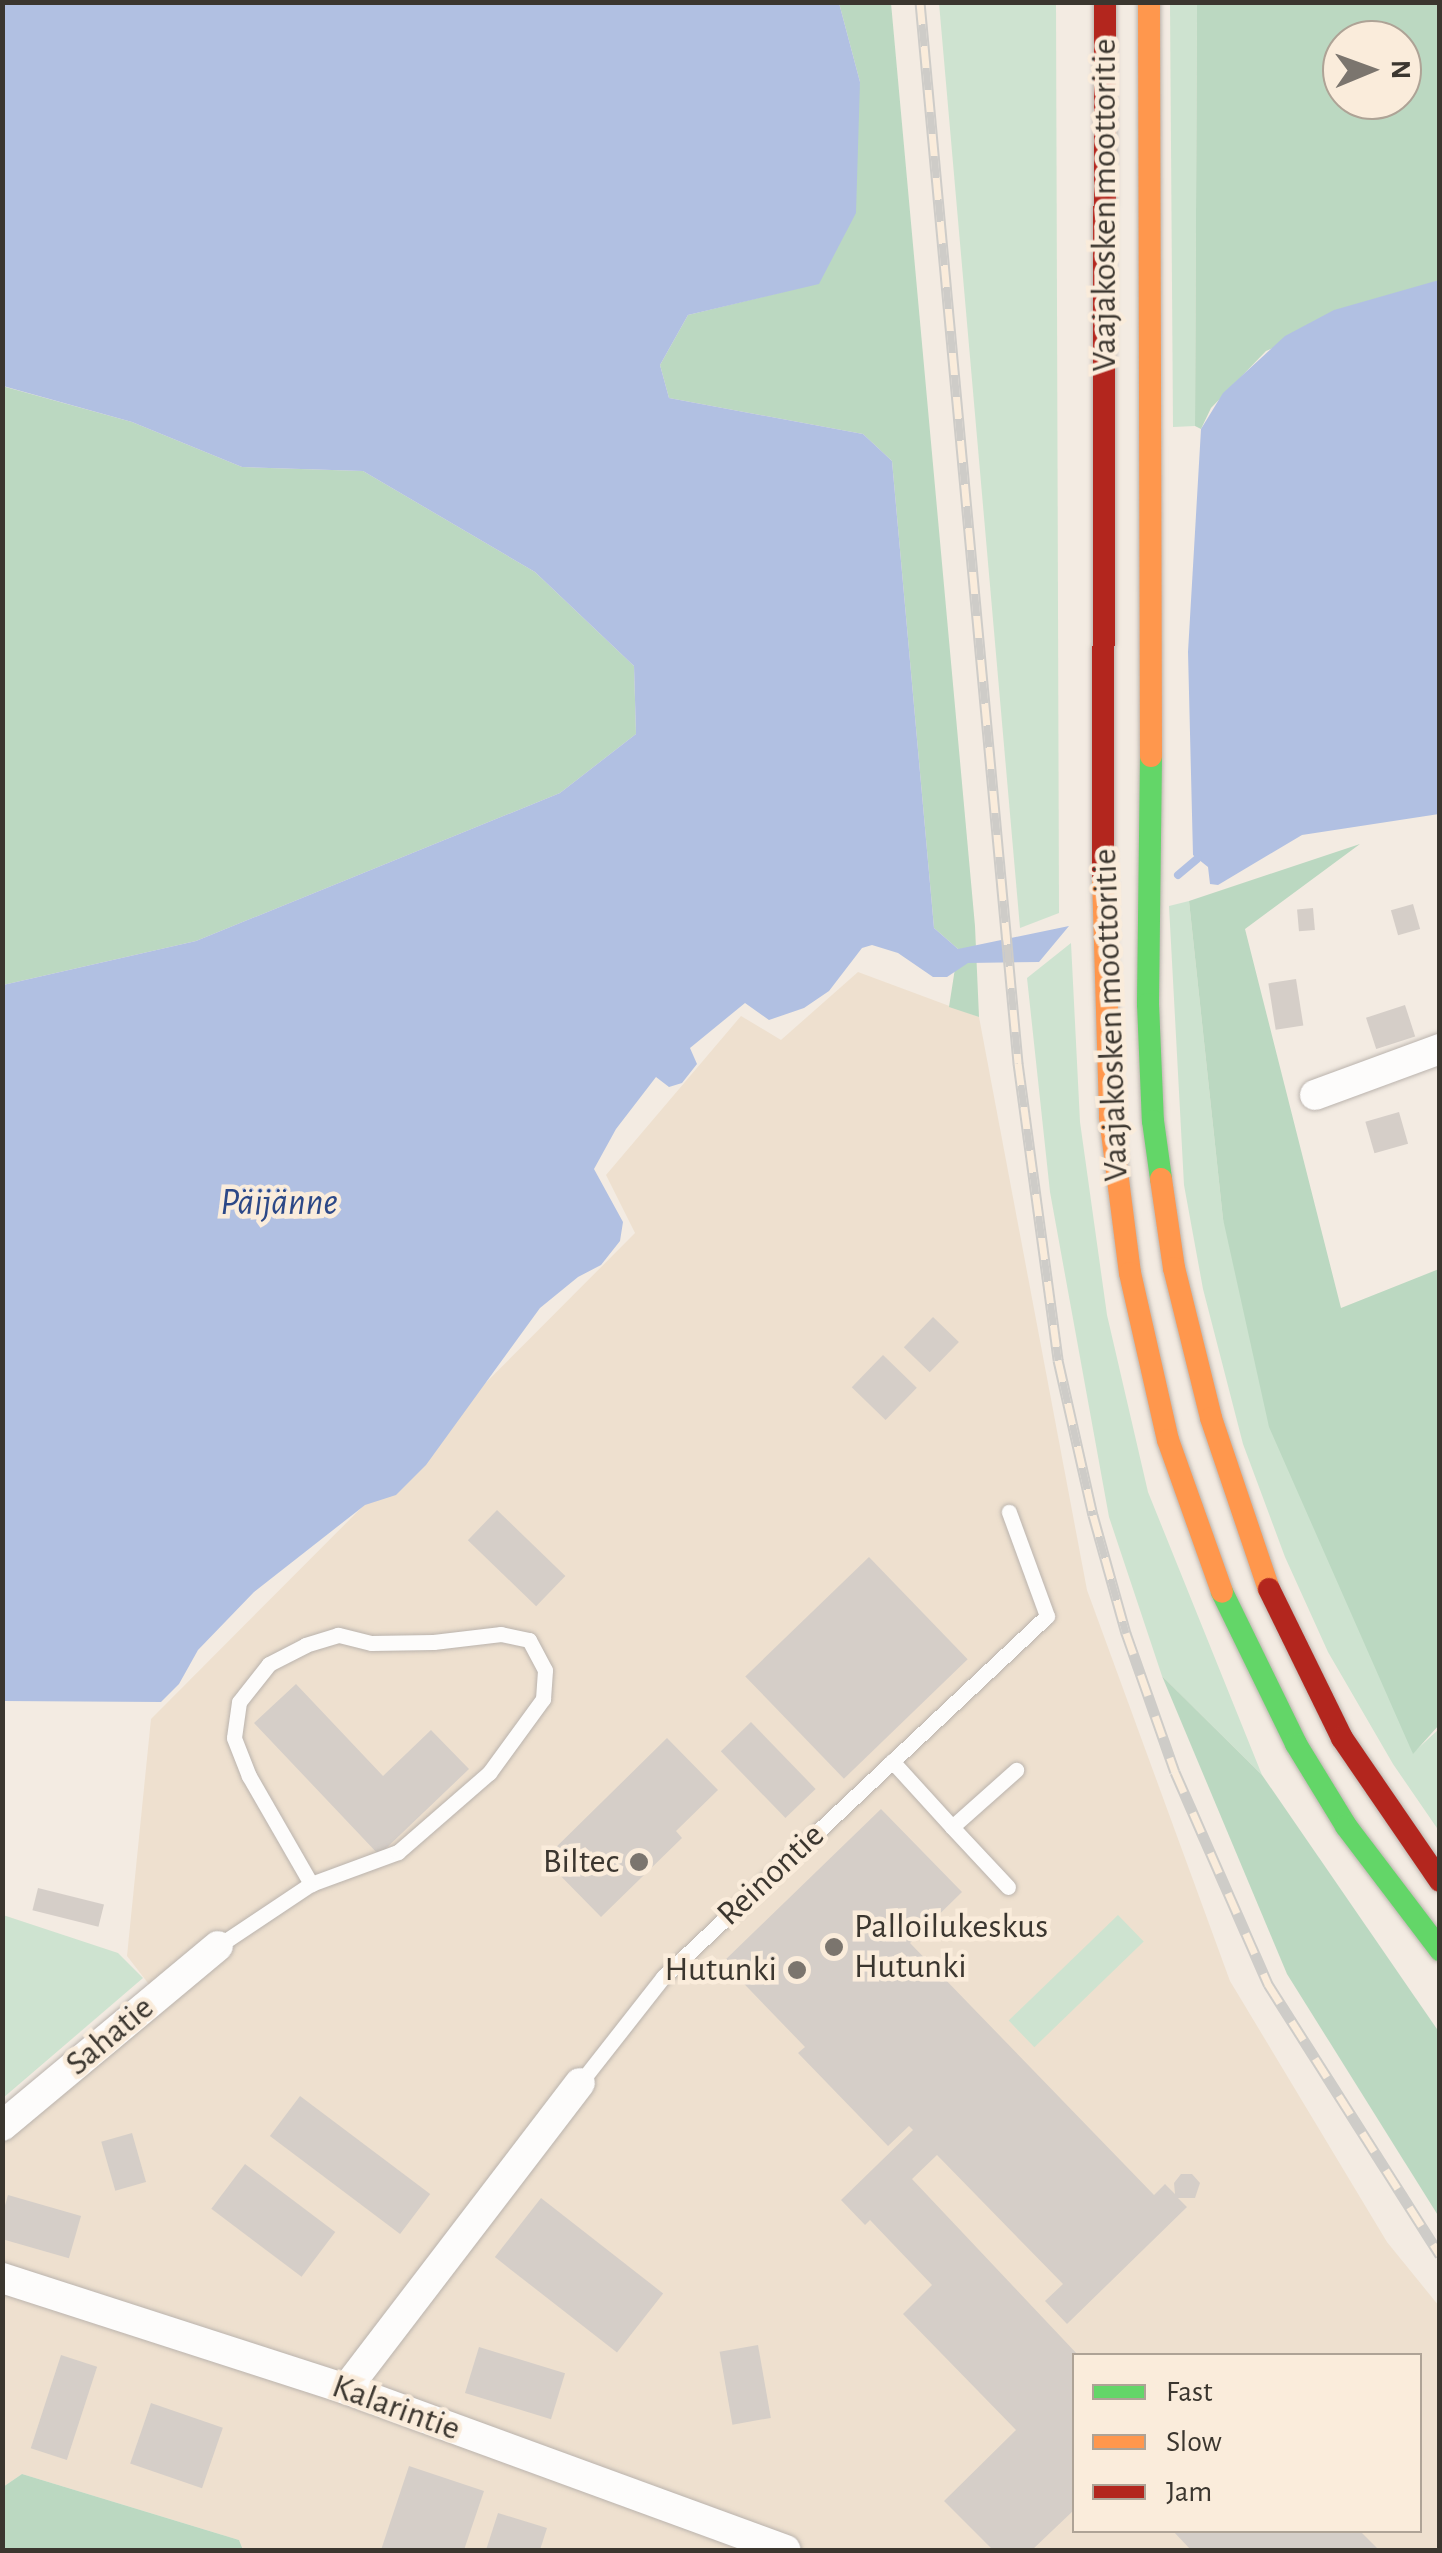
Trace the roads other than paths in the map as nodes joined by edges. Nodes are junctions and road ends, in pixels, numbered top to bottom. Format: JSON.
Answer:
{"nodes":[{"id":1,"x":1104,"y":2,"type":"edge"},
{"id":2,"x":1149,"y":2,"type":"edge"},
{"id":3,"x":1440,"y":1049,"type":"edge"},
{"id":4,"x":1315,"y":1095,"type":"dead end"},
{"id":5,"x":1009,"y":1512,"type":"dead end"},
{"id":6,"x":892,"y":1761,"type":"junction"},
{"id":7,"x":1016,"y":1770,"type":"dead end"},
{"id":8,"x":952,"y":1826,"type":"junction"},
{"id":9,"x":1440,"y":1880,"type":"edge"},
{"id":10,"x":311,"y":1884,"type":"junction"},
{"id":11,"x":1008,"y":1886,"type":"dead end"},
{"id":12,"x":218,"y":1946,"type":"joint"},
{"id":13,"x":1440,"y":1950,"type":"edge"},
{"id":14,"x":580,"y":2084,"type":"joint"},
{"id":15,"x":2,"y":2126,"type":"edge"},
{"id":16,"x":2,"y":2278,"type":"edge"},
{"id":17,"x":346,"y":2389,"type":"junction"},
{"id":18,"x":785,"y":2550,"type":"edge"}],
"edges":[{"from":1,"to":13,"type":"highway","name":"Vaajakosken moottoritie"},
{"from":2,"to":9,"type":"highway","name":"Vaajakosken moottoritie"},
{"from":3,"to":4,"type":"street"},
{"from":5,"to":6,"type":"lane","name":"Reinontie"},
{"from":6,"to":8,"type":"lane"},
{"from":6,"to":14,"type":"lane","name":"Reinontie"},
{"from":7,"to":8,"type":"lane"},
{"from":8,"to":11,"type":"lane"},
{"from":10,"to":10,"type":"lane"},
{"from":10,"to":12,"type":"lane"},
{"from":12,"to":15,"type":"street","name":"Sahatie"},
{"from":14,"to":17,"type":"street","name":"Reinontie"},
{"from":16,"to":17,"type":"street","name":"Kalarintie"},
{"from":17,"to":18,"type":"street","name":"Kalarintie"}]}
